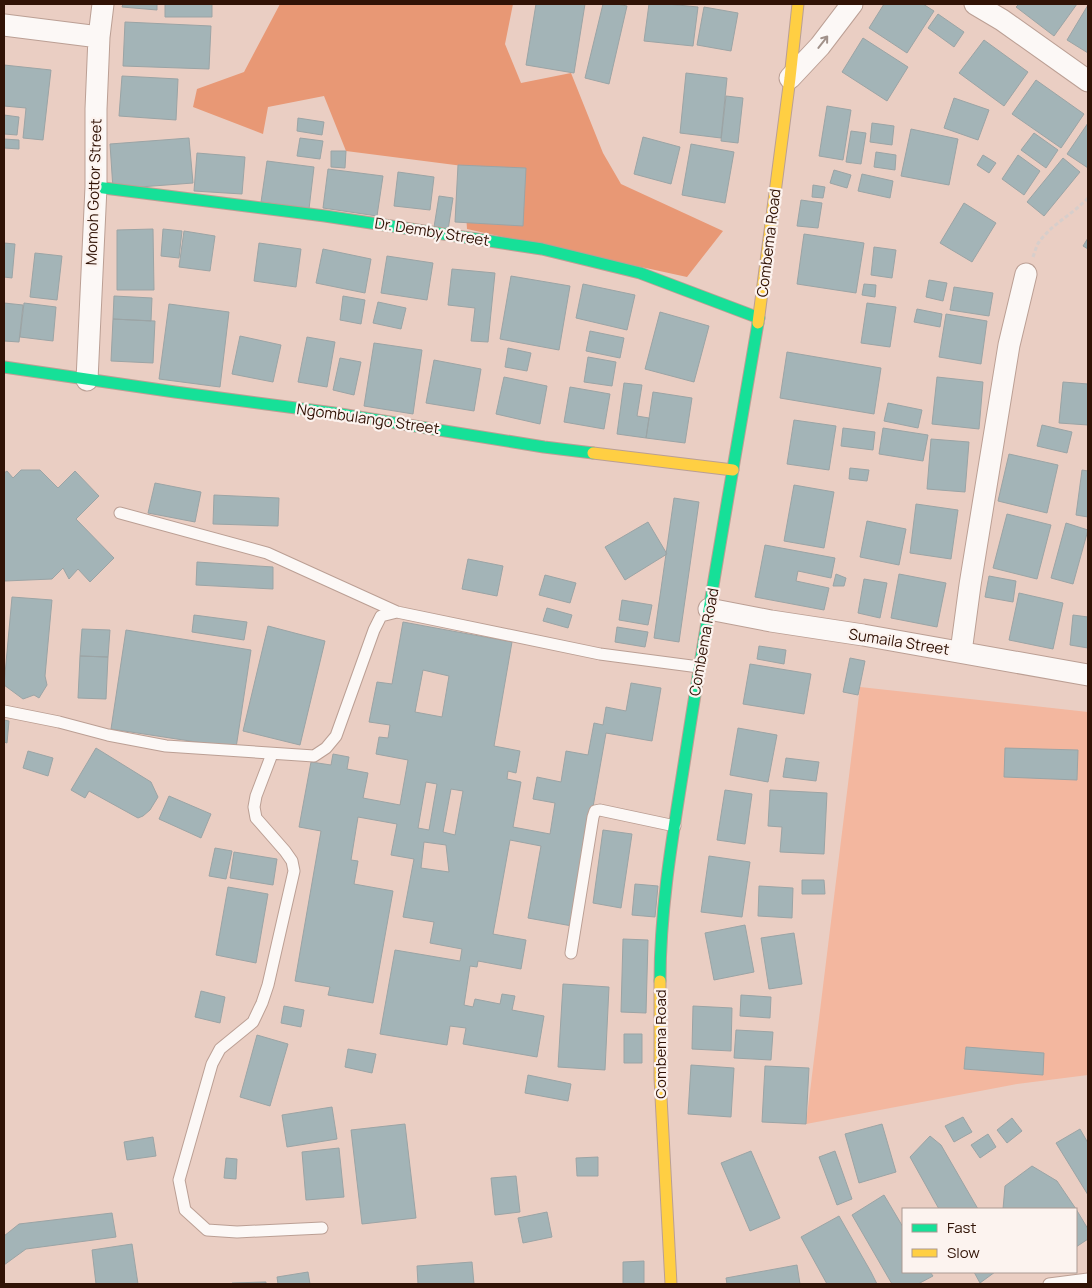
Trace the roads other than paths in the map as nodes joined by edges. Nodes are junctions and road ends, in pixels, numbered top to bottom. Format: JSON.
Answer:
{"nodes":[{"id":1,"x":104,"y":4,"type":"edge"},
{"id":2,"x":798,"y":4,"type":"edge"},
{"id":3,"x":852,"y":4,"type":"edge"},
{"id":4,"x":975,"y":4,"type":"edge"},
{"id":5,"x":4,"y":25,"type":"edge"},
{"id":6,"x":99,"y":37,"type":"junction"},
{"id":7,"x":790,"y":78,"type":"junction"},
{"id":8,"x":1088,"y":81,"type":"edge"},
{"id":9,"x":96,"y":187,"type":"junction"},
{"id":10,"x":1026,"y":274,"type":"road end"},
{"id":11,"x":759,"y":318,"type":"junction"},
{"id":12,"x":4,"y":367,"type":"edge"},
{"id":13,"x":88,"y":380,"type":"junction"},
{"id":14,"x":733,"y":470,"type":"junction"},
{"id":15,"x":120,"y":513,"type":"dead end"},
{"id":16,"x":709,"y":610,"type":"junction"},
{"id":17,"x":397,"y":612,"type":"junction"},
{"id":18,"x":960,"y":652,"type":"junction"},
{"id":19,"x":699,"y":667,"type":"junction"},
{"id":20,"x":1088,"y":674,"type":"edge"},
{"id":21,"x":4,"y":712,"type":"edge"},
{"id":22,"x":272,"y":754,"type":"junction"},
{"id":23,"x":676,"y":826,"type":"junction"},
{"id":24,"x":571,"y":953,"type":"dead end"},
{"id":25,"x":322,"y":1228,"type":"dead end"},
{"id":26,"x":1088,"y":1279,"type":"edge"},
{"id":27,"x":672,"y":1284,"type":"edge"},
{"id":28,"x":1049,"y":1284,"type":"edge"}],
"edges":[{"from":1,"to":6,"type":"street","name":"Momoh Gottor Street"},
{"from":2,"to":7,"type":"street","name":"Combema Road"},
{"from":7,"to":3,"type":"street","one_way":true},
{"from":4,"to":8,"type":"street"},
{"from":5,"to":6,"type":"street"},
{"from":6,"to":9,"type":"street","name":"Momoh Gottor Street"},
{"from":7,"to":11,"type":"street","name":"Combema Road"},
{"from":9,"to":11,"type":"street","name":"Dr. Demby Street"},
{"from":9,"to":13,"type":"street","name":"Momoh Gottor Street"},
{"from":10,"to":18,"type":"street"},
{"from":11,"to":14,"type":"street","name":"Combema Road"},
{"from":12,"to":13,"type":"street","name":"Ngombulango Street"},
{"from":13,"to":14,"type":"street","name":"Ngombulango Street"},
{"from":14,"to":16,"type":"street","name":"Combema Road"},
{"from":15,"to":17,"type":"lane"},
{"from":16,"to":18,"type":"street","name":"Sumaila Street"},
{"from":16,"to":19,"type":"street","name":"Combema Road"},
{"from":17,"to":19,"type":"lane"},
{"from":17,"to":22,"type":"lane"},
{"from":18,"to":20,"type":"street","name":"Sumaila Street"},
{"from":19,"to":23,"type":"street","name":"Combema Road"},
{"from":21,"to":22,"type":"lane"},
{"from":22,"to":25,"type":"lane"},
{"from":23,"to":24,"type":"lane"},
{"from":23,"to":27,"type":"street","name":"Combema Road"},
{"from":26,"to":28,"type":"lane"}]}
